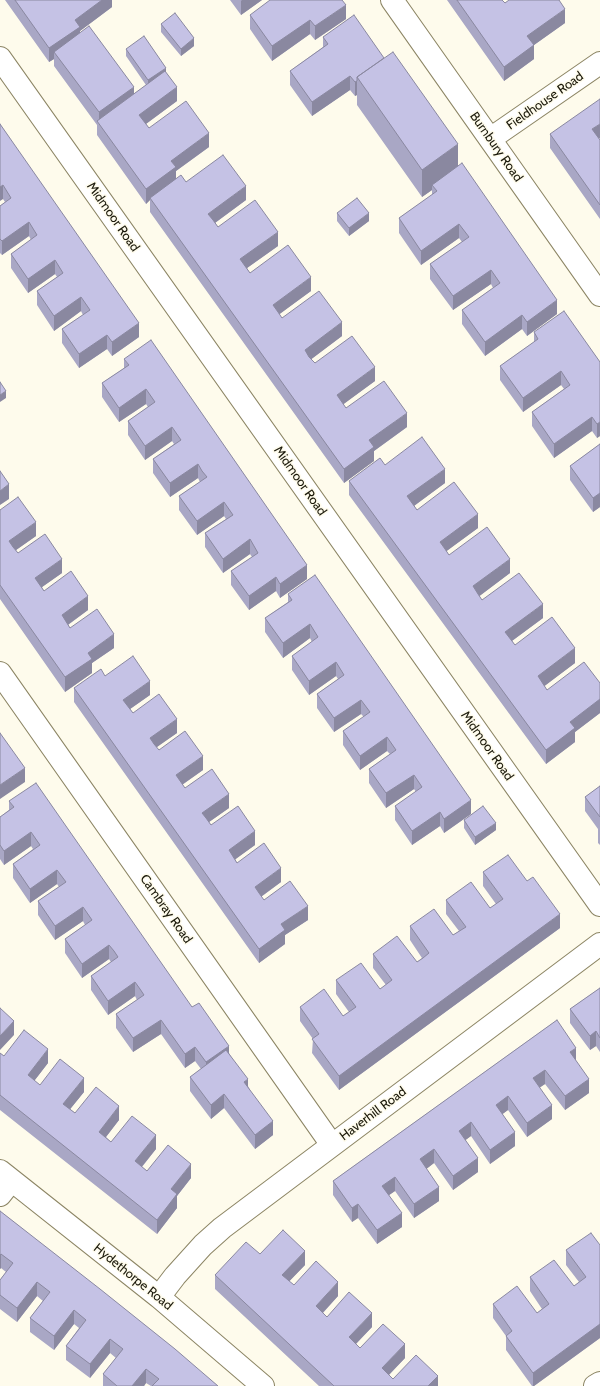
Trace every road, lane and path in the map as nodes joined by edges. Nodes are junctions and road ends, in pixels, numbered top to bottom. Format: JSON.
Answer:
{"nodes":[{"id":1,"x":392,"y":0,"type":"edge"},
{"id":2,"x":0,"y":58,"type":"edge"},
{"id":3,"x":600,"y":63,"type":"edge"},
{"id":4,"x":490,"y":139,"type":"junction"},
{"id":5,"x":600,"y":295,"type":"edge"},
{"id":6,"x":0,"y":673,"type":"edge"},
{"id":7,"x":600,"y":905,"type":"edge"},
{"id":8,"x":600,"y":944,"type":"edge"},
{"id":9,"x":332,"y":1145,"type":"junction"},
{"id":10,"x":4,"y":1183,"type":"edge"},
{"id":11,"x":159,"y":1297,"type":"junction"},
{"id":12,"x":600,"y":1383,"type":"edge"},
{"id":13,"x":263,"y":1386,"type":"edge"},
{"id":14,"x":596,"y":1386,"type":"edge"}],
"edges":[{"from":1,"to":4,"type":"street","name":"Burnbury Road"},
{"from":2,"to":7,"type":"street","name":"Midmoor Road"},
{"from":3,"to":4,"type":"street","name":"Fieldhouse Road"},
{"from":4,"to":5,"type":"street","name":"Burnbury Road"},
{"from":6,"to":9,"type":"street","name":"Cambray Road"},
{"from":8,"to":9,"type":"street","name":"Haverhill Road"},
{"from":9,"to":11,"type":"street","name":"Haverhill Road"},
{"from":10,"to":11,"type":"street","name":"Hydethorpe Road"},
{"from":11,"to":13,"type":"street","name":"Hydethorpe Road"},
{"from":12,"to":14,"type":"street"}]}
